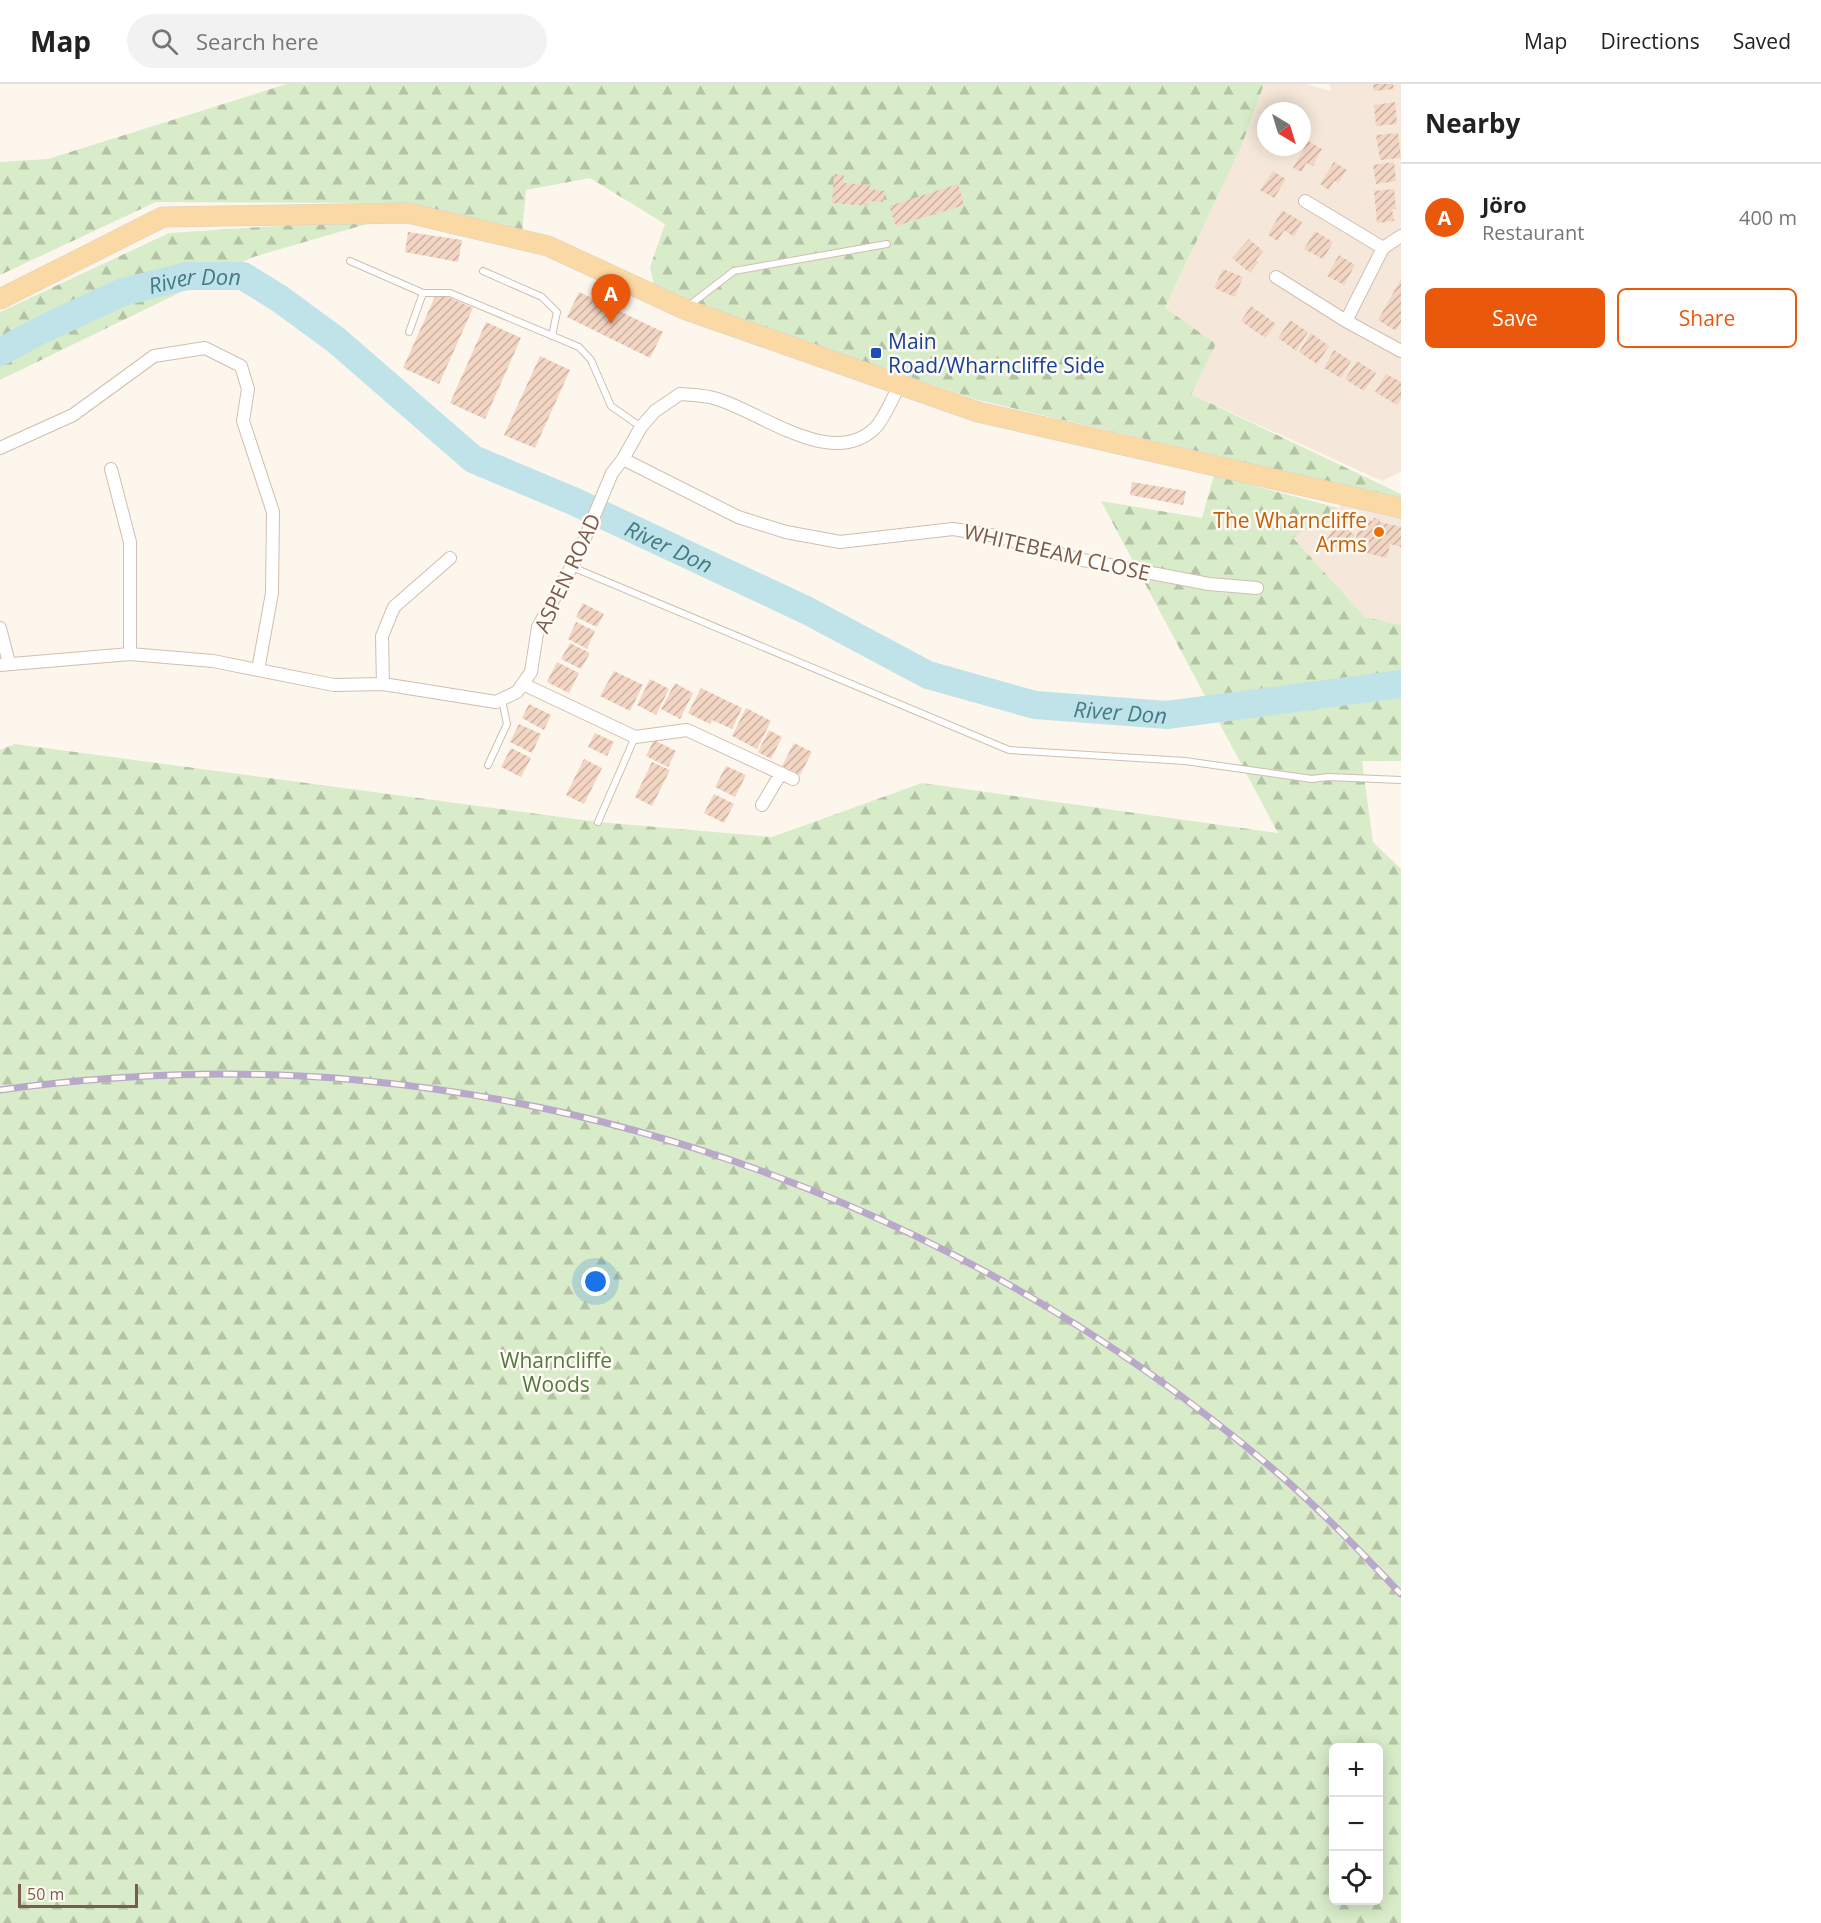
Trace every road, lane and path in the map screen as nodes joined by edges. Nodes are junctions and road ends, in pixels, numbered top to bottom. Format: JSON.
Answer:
{"nodes":[{"id":1,"x":1305,"y":201,"type":"dead end"},
{"id":2,"x":1401,"y":236,"type":"edge"},
{"id":3,"x":887,"y":244,"type":"dead end"},
{"id":4,"x":1383,"y":248,"type":"junction"},
{"id":5,"x":350,"y":261,"type":"dead end"},
{"id":6,"x":483,"y":271,"type":"dead end"},
{"id":7,"x":1276,"y":277,"type":"dead end"},
{"id":8,"x":423,"y":293,"type":"junction"},
{"id":9,"x":0,"y":299,"type":"edge"},
{"id":10,"x":684,"y":309,"type":"junction"},
{"id":11,"x":1346,"y":321,"type":"junction"},
{"id":12,"x":409,"y":332,"type":"dead end"},
{"id":13,"x":552,"y":336,"type":"junction"},
{"id":14,"x":1401,"y":351,"type":"edge"},
{"id":15,"x":900,"y":384,"type":"junction"},
{"id":16,"x":641,"y":427,"type":"junction"},
{"id":17,"x":0,"y":448,"type":"edge"},
{"id":18,"x":623,"y":459,"type":"junction"},
{"id":19,"x":111,"y":470,"type":"dead end"},
{"id":20,"x":1401,"y":508,"type":"edge"},
{"id":21,"x":450,"y":558,"type":"dead end"},
{"id":22,"x":574,"y":562,"type":"junction"},
{"id":23,"x":1257,"y":588,"type":"dead end"},
{"id":24,"x":0,"y":628,"type":"edge"},
{"id":25,"x":130,"y":654,"type":"junction"},
{"id":26,"x":4,"y":664,"type":"edge"},
{"id":27,"x":258,"y":670,"type":"junction"},
{"id":28,"x":383,"y":684,"type":"junction"},
{"id":29,"x":523,"y":684,"type":"junction"},
{"id":30,"x":502,"y":700,"type":"junction"},
{"id":31,"x":635,"y":737,"type":"junction"},
{"id":32,"x":488,"y":765,"type":"dead end"},
{"id":33,"x":781,"y":773,"type":"junction"},
{"id":34,"x":793,"y":779,"type":"dead end"},
{"id":35,"x":1401,"y":780,"type":"edge"},
{"id":36,"x":762,"y":805,"type":"dead end"},
{"id":37,"x":598,"y":822,"type":"dead end"}],
"edges":[{"from":1,"to":4,"type":"street"},
{"from":2,"to":4,"type":"street"},
{"from":3,"to":10,"type":"lane"},
{"from":4,"to":11,"type":"street"},
{"from":5,"to":8,"type":"lane"},
{"from":6,"to":13,"type":"lane"},
{"from":7,"to":11,"type":"street"},
{"from":8,"to":12,"type":"lane"},
{"from":8,"to":13,"type":"lane"},
{"from":9,"to":10,"type":"main road"},
{"from":10,"to":15,"type":"main road"},
{"from":11,"to":14,"type":"street"},
{"from":13,"to":16,"type":"lane"},
{"from":15,"to":16,"type":"street","name":"ASPEN ROAD"},
{"from":15,"to":20,"type":"main road"},
{"from":16,"to":18,"type":"street","name":"ASPEN ROAD"},
{"from":17,"to":27,"type":"street"},
{"from":18,"to":22,"type":"street","name":"ASPEN ROAD"},
{"from":18,"to":23,"type":"street","name":"WHITEBEAM CLOSE"},
{"from":19,"to":25,"type":"street"},
{"from":21,"to":28,"type":"street"},
{"from":22,"to":29,"type":"street","name":"ASPEN ROAD"},
{"from":22,"to":35,"type":"lane"},
{"from":24,"to":26,"type":"street"},
{"from":25,"to":26,"type":"street"},
{"from":25,"to":27,"type":"street"},
{"from":27,"to":28,"type":"street"},
{"from":28,"to":30,"type":"street"},
{"from":29,"to":30,"type":"street"},
{"from":29,"to":31,"type":"street"},
{"from":30,"to":32,"type":"lane"},
{"from":31,"to":33,"type":"street"},
{"from":31,"to":37,"type":"lane"},
{"from":33,"to":34,"type":"street"},
{"from":33,"to":36,"type":"street"}]}
